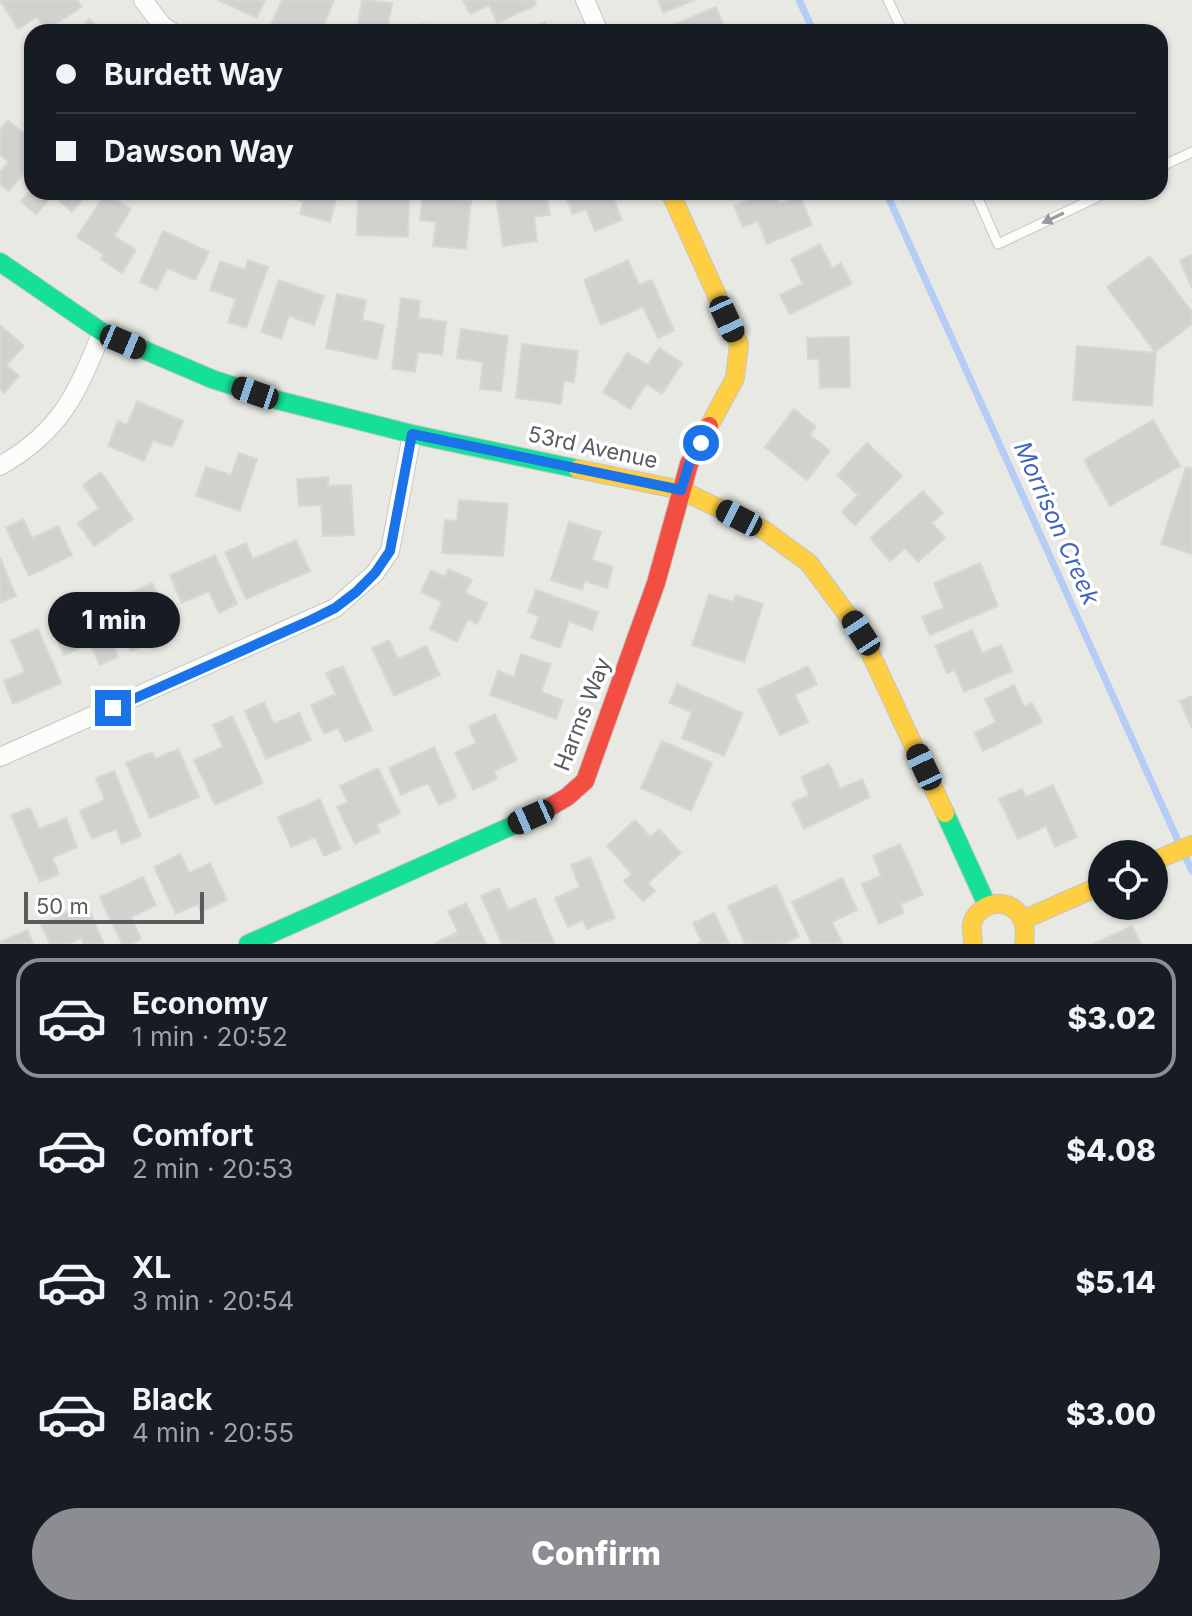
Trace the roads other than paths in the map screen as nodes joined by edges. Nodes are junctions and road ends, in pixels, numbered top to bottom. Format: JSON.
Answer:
{"nodes":[{"id":1,"x":143,"y":0,"type":"edge"},
{"id":2,"x":585,"y":0,"type":"edge"},
{"id":3,"x":888,"y":0,"type":"edge"},
{"id":4,"x":161,"y":24,"type":"edge"},
{"id":5,"x":596,"y":24,"type":"edge"},
{"id":6,"x":899,"y":24,"type":"edge"},
{"id":7,"x":1192,"y":152,"type":"edge"},
{"id":8,"x":1168,"y":163,"type":"edge"},
{"id":9,"x":674,"y":200,"type":"edge"},
{"id":10,"x":979,"y":200,"type":"edge"},
{"id":11,"x":1091,"y":200,"type":"edge"},
{"id":12,"x":0,"y":262,"type":"edge"},
{"id":13,"x":102,"y":332,"type":"junction"},
{"id":14,"x":412,"y":434,"type":"junction"},
{"id":15,"x":0,"y":466,"type":"edge"},
{"id":16,"x":681,"y":490,"type":"junction"},
{"id":17,"x":0,"y":757,"type":"edge"},
{"id":18,"x":1192,"y":845,"type":"edge"},
{"id":19,"x":1168,"y":855,"type":"edge"},
{"id":20,"x":1088,"y":891,"type":"edge"},
{"id":21,"x":987,"y":905,"type":"junction"},
{"id":22,"x":1025,"y":919,"type":"junction"},
{"id":23,"x":248,"y":944,"type":"edge"},
{"id":24,"x":972,"y":944,"type":"edge"},
{"id":25,"x":1024,"y":944,"type":"edge"}],
"edges":[{"from":1,"to":4,"type":"street"},
{"from":2,"to":5,"type":"street"},
{"from":3,"to":6,"type":"lane"},
{"from":7,"to":8,"type":"lane"},
{"from":9,"to":16,"type":"street","name":"Harms Way"},
{"from":11,"to":10,"type":"lane","one_way":true},
{"from":12,"to":13,"type":"street","name":"53rd Avenue"},
{"from":13,"to":14,"type":"street","name":"53rd Avenue"},
{"from":13,"to":15,"type":"street"},
{"from":14,"to":16,"type":"street","name":"53rd Avenue"},
{"from":14,"to":17,"type":"street"},
{"from":16,"to":21,"type":"street","name":"53rd Avenue"},
{"from":16,"to":23,"type":"street","name":"Harms Way"},
{"from":18,"to":19,"type":"street"},
{"from":20,"to":22,"type":"street"},
{"from":21,"to":22,"type":"street"},
{"from":21,"to":24,"type":"street"},
{"from":22,"to":25,"type":"street"}]}
